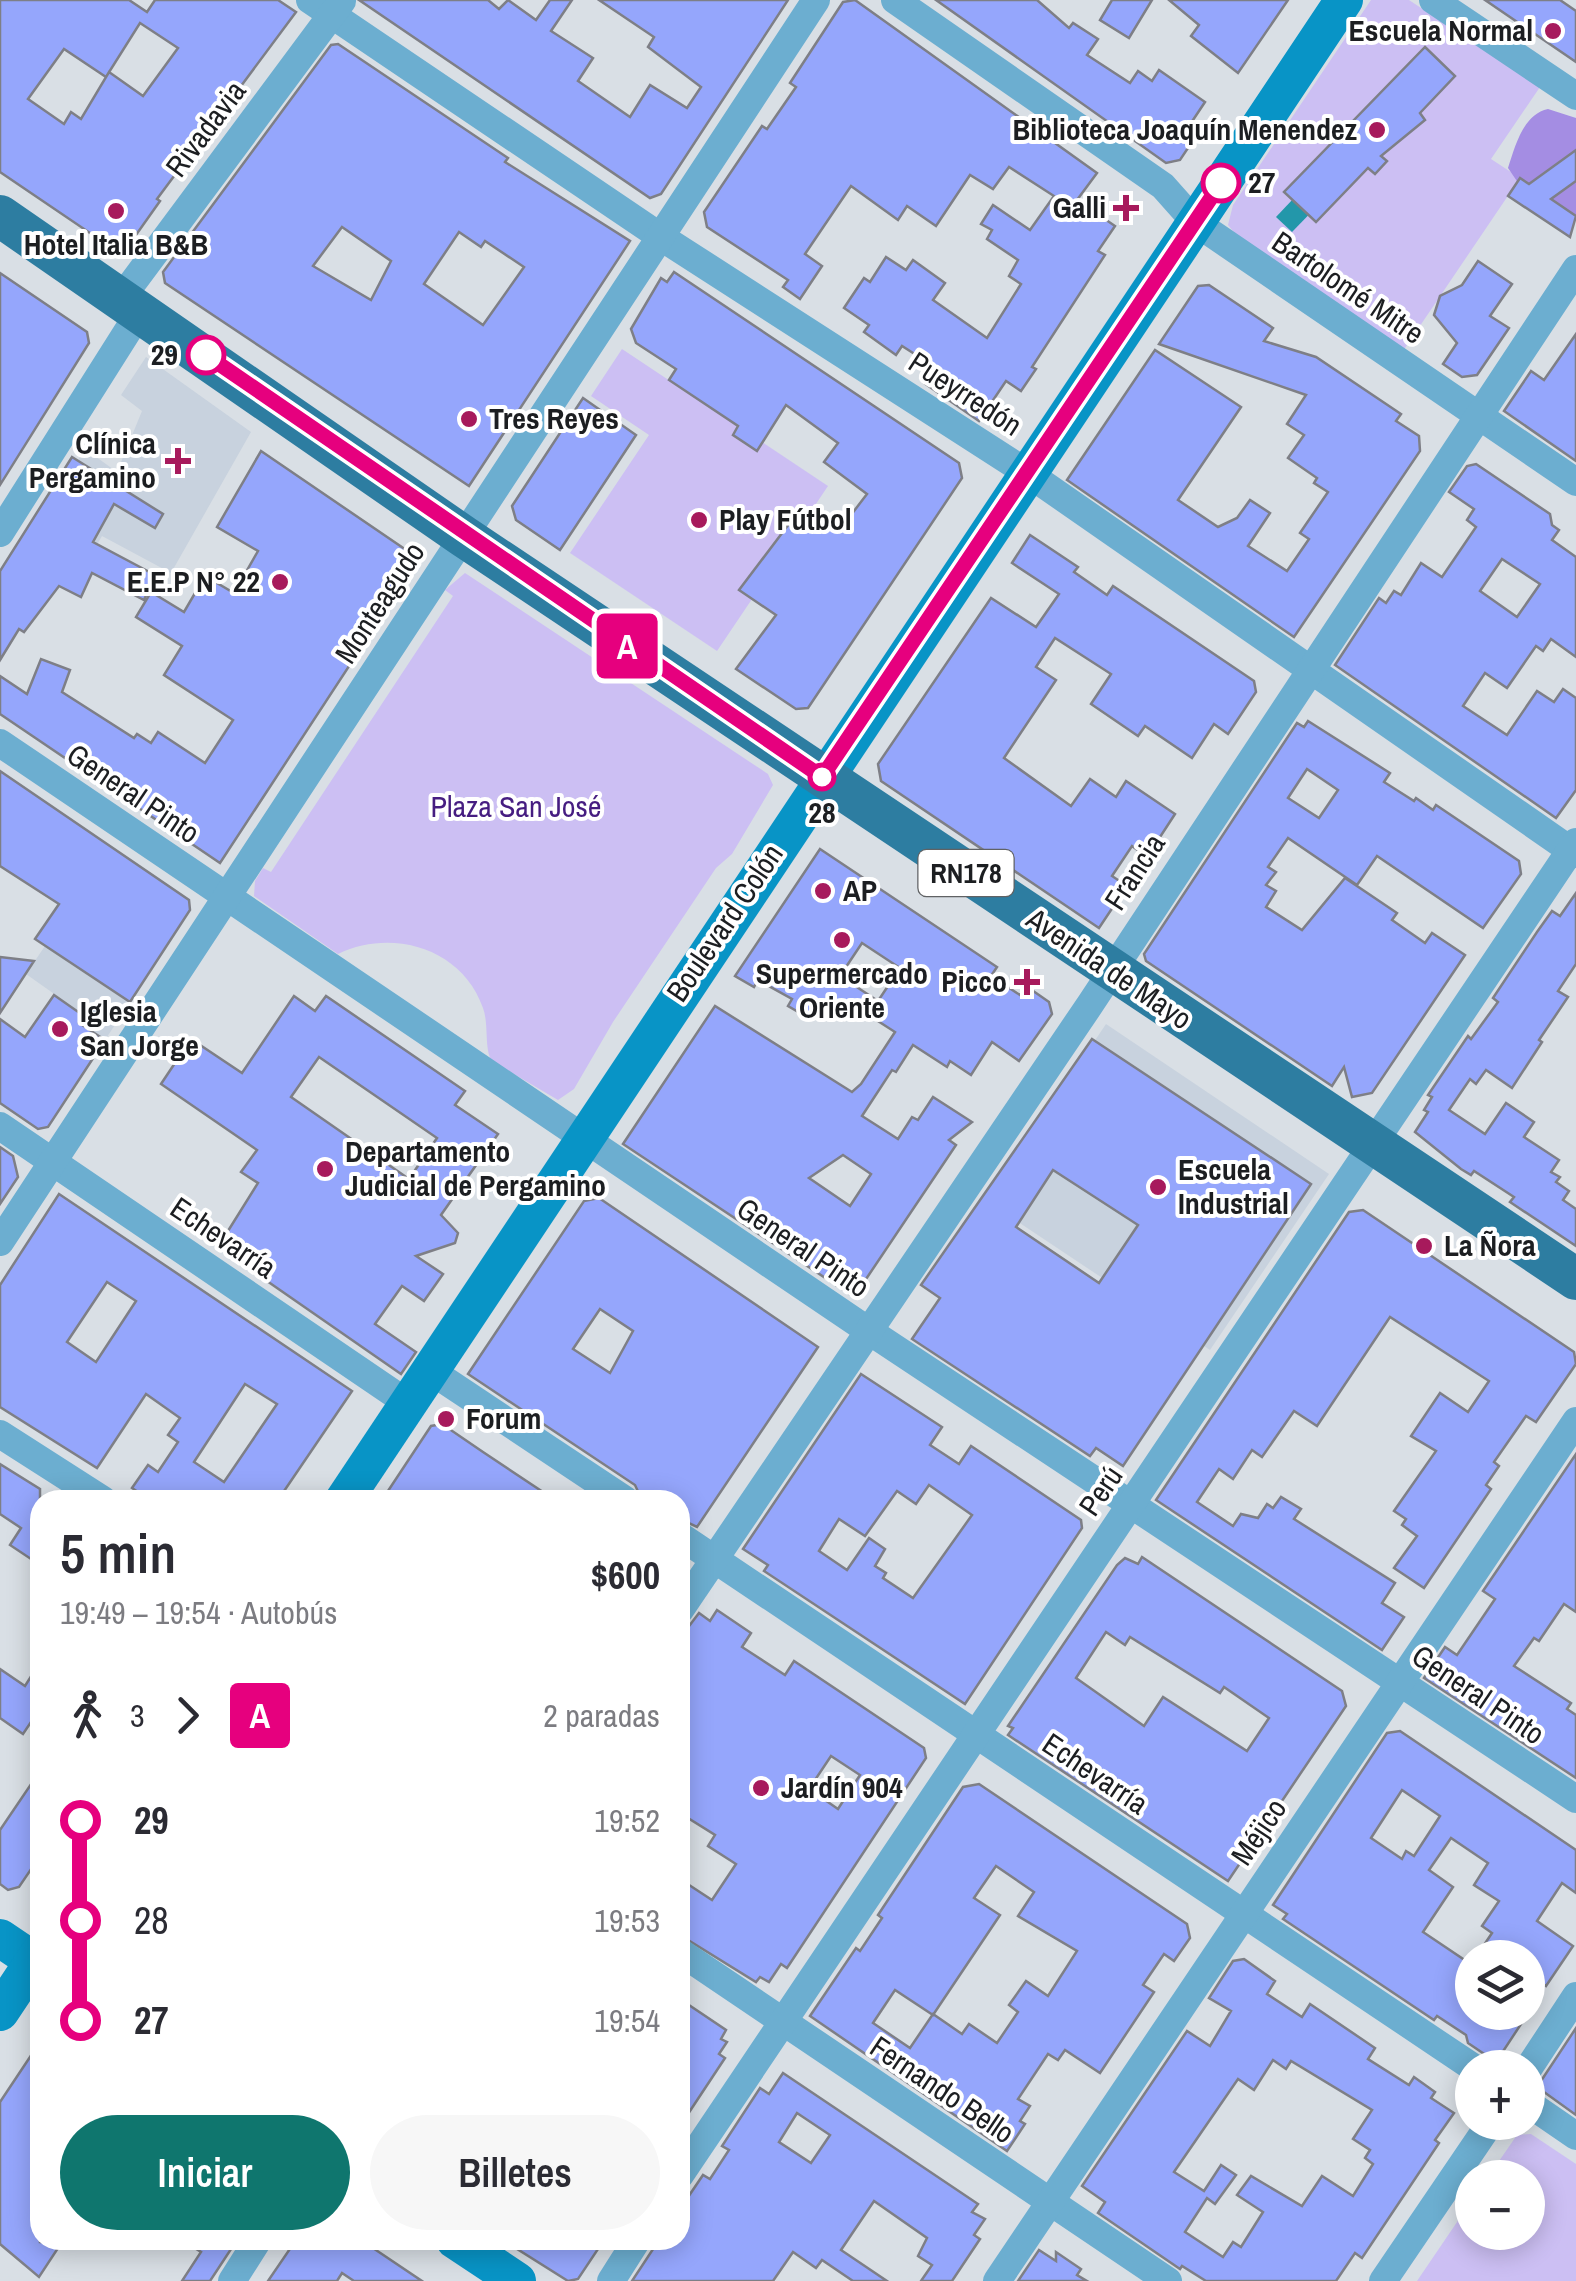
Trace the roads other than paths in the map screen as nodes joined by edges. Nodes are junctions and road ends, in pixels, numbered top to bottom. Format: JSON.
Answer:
{"nodes":[{"id":1,"x":816,"y":0,"type":"edge"},
{"id":2,"x":894,"y":0,"type":"edge"},
{"id":3,"x":1344,"y":0,"type":"edge"},
{"id":4,"x":1432,"y":0,"type":"edge"},
{"id":5,"x":329,"y":5,"type":"edge"},
{"id":6,"x":1576,"y":96,"type":"edge"},
{"id":7,"x":0,"y":216,"type":"edge"},
{"id":8,"x":1194,"y":222,"type":"junction"},
{"id":9,"x":661,"y":237,"type":"junction"},
{"id":10,"x":1576,"y":269,"type":"edge"},
{"id":11,"x":131,"y":303,"type":"junction"},
{"id":12,"x":1477,"y":416,"type":"junction"},
{"id":13,"x":1026,"y":472,"type":"junction"},
{"id":14,"x":1576,"y":482,"type":"edge"},
{"id":15,"x":0,"y":533,"type":"edge"},
{"id":16,"x":464,"y":536,"type":"junction"},
{"id":17,"x":1309,"y":668,"type":"junction"},
{"id":18,"x":0,"y":742,"type":"edge"},
{"id":19,"x":822,"y":777,"type":"junction"},
{"id":20,"x":1575,"y":848,"type":"edge"},
{"id":21,"x":226,"y":896,"type":"junction"},
{"id":22,"x":1110,"y":970,"type":"junction"},
{"id":23,"x":0,"y":1126,"type":"edge"},
{"id":24,"x":582,"y":1138,"type":"junction"},
{"id":25,"x":1374,"y":1146,"type":"junction"},
{"id":26,"x":54,"y":1161,"type":"junction"},
{"id":27,"x":0,"y":1242,"type":"edge"},
{"id":28,"x":1576,"y":1279,"type":"edge"},
{"id":29,"x":866,"y":1330,"type":"junction"},
{"id":30,"x":431,"y":1371,"type":"junction"},
{"id":31,"x":409,"y":1404,"type":"junction"},
{"id":32,"x":1576,"y":1421,"type":"edge"},
{"id":33,"x":0,"y":1434,"type":"edge"},
{"id":34,"x":88,"y":1490,"type":"edge"},
{"id":35,"x":351,"y":1490,"type":"edge"},
{"id":36,"x":610,"y":1490,"type":"edge"},
{"id":37,"x":1132,"y":1502,"type":"junction"},
{"id":38,"x":690,"y":1543,"type":"edge"},
{"id":39,"x":714,"y":1559,"type":"junction"},
{"id":40,"x":690,"y":1595,"type":"edge"},
{"id":41,"x":1400,"y":1682,"type":"junction"},
{"id":42,"x":978,"y":1735,"type":"junction"},
{"id":43,"x":1576,"y":1799,"type":"edge"},
{"id":44,"x":1243,"y":1912,"type":"junction"},
{"id":45,"x":0,"y":1938,"type":"edge"},
{"id":46,"x":30,"y":1955,"type":"edge"},
{"id":47,"x":690,"y":1959,"type":"edge"},
{"id":48,"x":30,"y":1971,"type":"edge"},
{"id":49,"x":1576,"y":1996,"type":"edge"},
{"id":50,"x":0,"y":2012,"type":"edge"},
{"id":51,"x":781,"y":2020,"type":"junction"},
{"id":52,"x":1540,"y":2050,"type":"edge"},
{"id":53,"x":1455,"y":2055,"type":"edge"},
{"id":54,"x":1545,"y":2115,"type":"edge"},
{"id":55,"x":1576,"y":2136,"type":"edge"},
{"id":56,"x":1479,"y":2140,"type":"edge"},
{"id":57,"x":690,"y":2159,"type":"edge"},
{"id":58,"x":1050,"y":2203,"type":"junction"},
{"id":59,"x":252,"y":2250,"type":"edge"},
{"id":60,"x":470,"y":2250,"type":"edge"},
{"id":61,"x":631,"y":2250,"type":"edge"},
{"id":62,"x":232,"y":2281,"type":"edge"},
{"id":63,"x":517,"y":2281,"type":"edge"},
{"id":64,"x":611,"y":2281,"type":"edge"},
{"id":65,"x":997,"y":2281,"type":"edge"},
{"id":66,"x":1168,"y":2281,"type":"edge"},
{"id":67,"x":1383,"y":2281,"type":"edge"}],
"edges":[{"from":1,"to":9,"type":"street","name":"Monteagudo"},
{"from":2,"to":8,"type":"street","name":"Bartolomé Mitre"},
{"from":3,"to":8,"type":"main road","name":"Boulevard Colón"},
{"from":4,"to":6,"type":"street"},
{"from":5,"to":9,"type":"street","name":"Pueyrredón"},
{"from":5,"to":11,"type":"street","name":"Rivadavia"},
{"from":7,"to":11,"type":"main road","name":"Avenida de Mayo","number":"RN178"},
{"from":8,"to":12,"type":"street","name":"Bartolomé Mitre"},
{"from":8,"to":13,"type":"main road","name":"Boulevard Colón"},
{"from":9,"to":13,"type":"street","name":"Pueyrredón"},
{"from":9,"to":16,"type":"street","name":"Monteagudo"},
{"from":10,"to":12,"type":"street","name":"Francia"},
{"from":11,"to":15,"type":"street","name":"Rivadavia"},
{"from":11,"to":16,"type":"main road","name":"Avenida de Mayo","number":"RN178"},
{"from":12,"to":14,"type":"street","name":"Bartolomé Mitre"},
{"from":12,"to":17,"type":"street","name":"Francia"},
{"from":13,"to":17,"type":"street","name":"Pueyrredón"},
{"from":13,"to":19,"type":"main road","name":"Boulevard Colón"},
{"from":16,"to":19,"type":"main road","name":"Avenida de Mayo","number":"RN178"},
{"from":16,"to":21,"type":"street","name":"Monteagudo"},
{"from":17,"to":20,"type":"street","name":"Pueyrredón"},
{"from":17,"to":22,"type":"street","name":"Francia"},
{"from":18,"to":21,"type":"street","name":"General Pinto"},
{"from":19,"to":22,"type":"main road","name":"Avenida de Mayo","number":"RN178"},
{"from":19,"to":24,"type":"main road","name":"Boulevard Colón"},
{"from":20,"to":25,"type":"street","name":"Perú"},
{"from":21,"to":24,"type":"street","name":"General Pinto"},
{"from":21,"to":26,"type":"street","name":"Monteagudo"},
{"from":22,"to":25,"type":"main road","name":"Avenida de Mayo","number":"RN178"},
{"from":22,"to":29,"type":"street","name":"Francia"},
{"from":23,"to":26,"type":"street","name":"Echevarría"},
{"from":24,"to":29,"type":"street","name":"General Pinto"},
{"from":24,"to":30,"type":"main road","name":"Boulevard Colón"},
{"from":25,"to":28,"type":"main road","name":"Avenida de Mayo","number":"RN178"},
{"from":25,"to":37,"type":"street","name":"Perú"},
{"from":26,"to":27,"type":"street","name":"Monteagudo"},
{"from":26,"to":31,"type":"street","name":"Echevarría"},
{"from":29,"to":37,"type":"street","name":"General Pinto"},
{"from":29,"to":39,"type":"street","name":"Francia"},
{"from":30,"to":31,"type":"main road","name":"Boulevard Colón"},
{"from":30,"to":36,"type":"street"},
{"from":31,"to":35,"type":"main road","name":"Boulevard Colón"},
{"from":32,"to":41,"type":"street","name":"Méjico"},
{"from":33,"to":34,"type":"street"},
{"from":37,"to":41,"type":"street","name":"General Pinto"},
{"from":37,"to":42,"type":"street","name":"Perú"},
{"from":38,"to":39,"type":"street","name":"Echevarría"},
{"from":39,"to":40,"type":"street","name":"Francia"},
{"from":39,"to":42,"type":"street","name":"Echevarría"},
{"from":41,"to":43,"type":"street","name":"General Pinto"},
{"from":41,"to":44,"type":"street","name":"Méjico"},
{"from":42,"to":44,"type":"street","name":"Echevarría"},
{"from":42,"to":51,"type":"street","name":"Perú"},
{"from":44,"to":53,"type":"street","name":"Echevarría"},
{"from":44,"to":58,"type":"street","name":"Méjico"},
{"from":45,"to":46,"type":"main road"},
{"from":47,"to":51,"type":"street","name":"Fernando Bello"},
{"from":48,"to":50,"type":"main road"},
{"from":49,"to":52,"type":"street"},
{"from":51,"to":57,"type":"street","name":"Perú"},
{"from":51,"to":58,"type":"street","name":"Fernando Bello"},
{"from":54,"to":55,"type":"street"},
{"from":56,"to":67,"type":"street"},
{"from":58,"to":65,"type":"street","name":"Méjico"},
{"from":58,"to":66,"type":"street","name":"Fernando Bello"},
{"from":59,"to":62,"type":"street"},
{"from":60,"to":63,"type":"main road"},
{"from":61,"to":64,"type":"street"}]}
